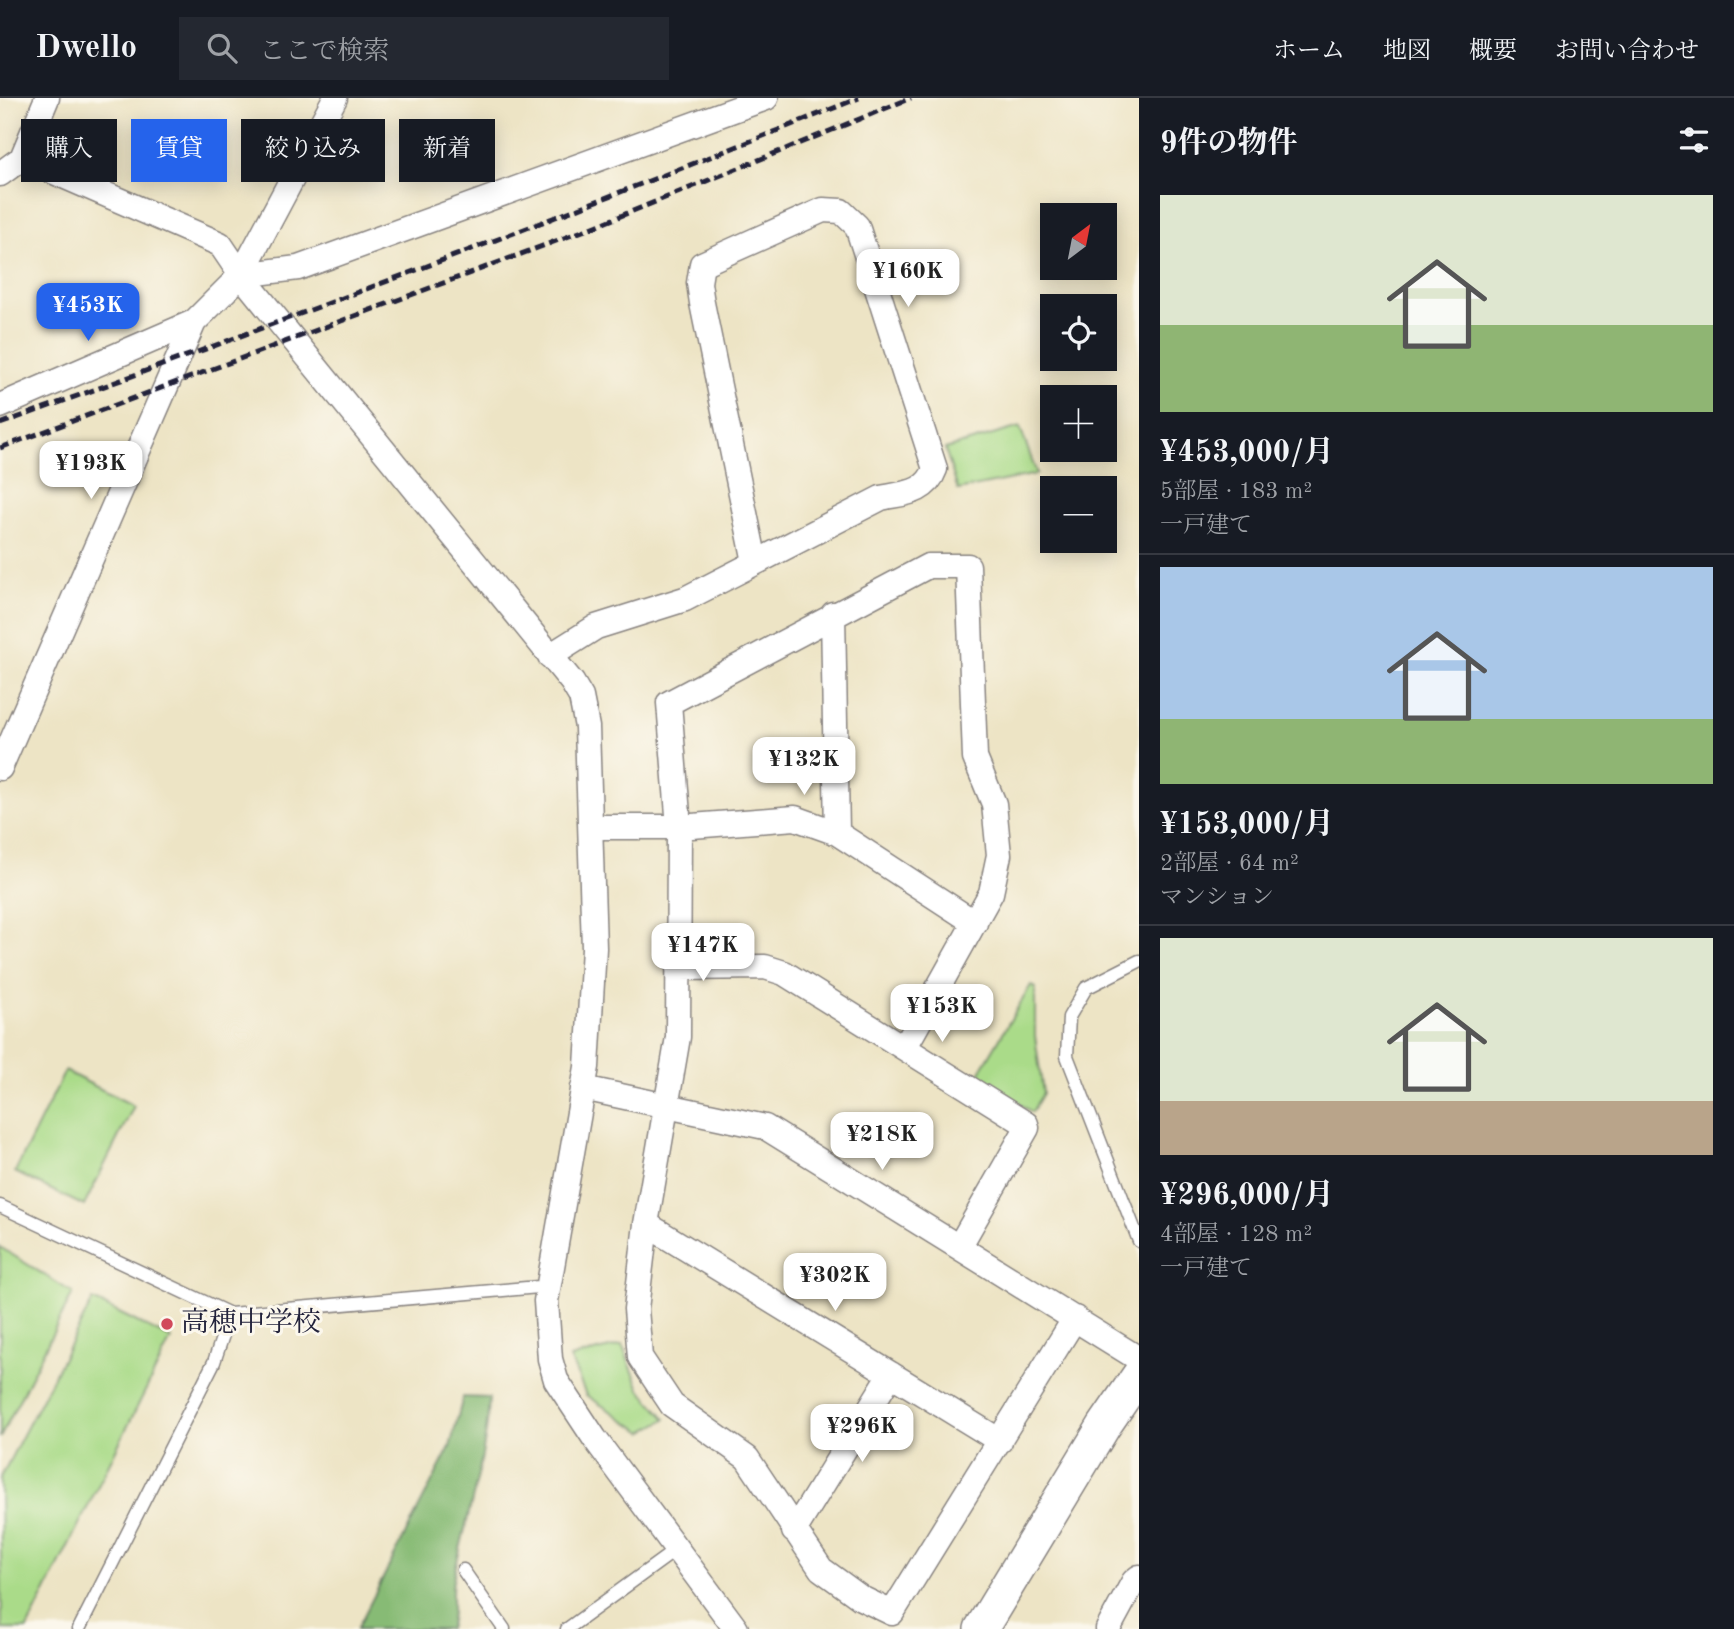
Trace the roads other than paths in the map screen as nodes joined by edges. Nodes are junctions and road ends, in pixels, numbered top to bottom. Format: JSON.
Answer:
{"nodes":[{"id":1,"x":47,"y":98,"type":"edge"},
{"id":2,"x":766,"y":98,"type":"edge"},
{"id":3,"x":331,"y":99,"type":"edge"},
{"id":4,"x":38,"y":119,"type":"edge"},
{"id":5,"x":21,"y":159,"type":"edge"},
{"id":6,"x":0,"y":174,"type":"edge"},
{"id":7,"x":77,"y":182,"type":"edge"},
{"id":8,"x":241,"y":275,"type":"junction"},
{"id":9,"x":194,"y":322,"type":"junction"},
{"id":10,"x":0,"y":406,"type":"edge"},
{"id":11,"x":755,"y":562,"type":"junction"},
{"id":12,"x":833,"y":614,"type":"junction"},
{"id":13,"x":550,"y":656,"type":"junction"},
{"id":14,"x":0,"y":768,"type":"edge"},
{"id":15,"x":592,"y":827,"type":"junction"},
{"id":16,"x":679,"y":827,"type":"junction"},
{"id":17,"x":837,"y":833,"type":"junction"},
{"id":18,"x":975,"y":923,"type":"junction"},
{"id":19,"x":1139,"y":961,"type":"edge"},
{"id":20,"x":681,"y":968,"type":"junction"},
{"id":21,"x":905,"y":1047,"type":"junction"},
{"id":22,"x":583,"y":1088,"type":"junction"},
{"id":23,"x":665,"y":1106,"type":"junction"},
{"id":24,"x":0,"y":1206,"type":"edge"},
{"id":25,"x":646,"y":1224,"type":"junction"},
{"id":26,"x":1139,"y":1241,"type":"edge"},
{"id":27,"x":959,"y":1247,"type":"junction"},
{"id":28,"x":550,"y":1286,"type":"junction"},
{"id":29,"x":230,"y":1314,"type":"junction"},
{"id":30,"x":1075,"y":1318,"type":"junction"},
{"id":31,"x":1139,"y":1359,"type":"edge"},
{"id":32,"x":891,"y":1374,"type":"junction"},
{"id":33,"x":1139,"y":1375,"type":"edge"},
{"id":34,"x":1000,"y":1441,"type":"junction"},
{"id":35,"x":794,"y":1531,"type":"junction"},
{"id":36,"x":677,"y":1549,"type":"junction"},
{"id":37,"x":463,"y":1570,"type":"dead end"},
{"id":38,"x":1139,"y":1577,"type":"edge"},
{"id":39,"x":79,"y":1629,"type":"edge"},
{"id":40,"x":504,"y":1629,"type":"edge"},
{"id":41,"x":567,"y":1629,"type":"edge"},
{"id":42,"x":736,"y":1629,"type":"edge"},
{"id":43,"x":982,"y":1629,"type":"edge"},
{"id":44,"x":1108,"y":1629,"type":"edge"}],
"edges":[{"from":1,"to":4,"type":"street"},
{"from":2,"to":8,"type":"street"},
{"from":3,"to":8,"type":"street"},
{"from":5,"to":6,"type":"street"},
{"from":7,"to":8,"type":"street"},
{"from":8,"to":9,"type":"street"},
{"from":8,"to":13,"type":"street"},
{"from":9,"to":10,"type":"street"},
{"from":9,"to":14,"type":"street"},
{"from":11,"to":11,"type":"street"},
{"from":11,"to":13,"type":"street"},
{"from":12,"to":16,"type":"street"},
{"from":12,"to":17,"type":"street"},
{"from":12,"to":18,"type":"street"},
{"from":13,"to":15,"type":"street"},
{"from":15,"to":16,"type":"street"},
{"from":15,"to":22,"type":"street"},
{"from":16,"to":17,"type":"street"},
{"from":16,"to":20,"type":"street"},
{"from":17,"to":18,"type":"street"},
{"from":18,"to":21,"type":"street"},
{"from":19,"to":26,"type":"lane"},
{"from":20,"to":21,"type":"street"},
{"from":20,"to":23,"type":"street"},
{"from":21,"to":27,"type":"street"},
{"from":22,"to":23,"type":"street"},
{"from":22,"to":28,"type":"street"},
{"from":23,"to":25,"type":"street"},
{"from":23,"to":27,"type":"street"},
{"from":24,"to":29,"type":"lane"},
{"from":25,"to":32,"type":"street"},
{"from":25,"to":35,"type":"street"},
{"from":27,"to":30,"type":"street"},
{"from":28,"to":29,"type":"lane"},
{"from":28,"to":36,"type":"street"},
{"from":29,"to":39,"type":"lane"},
{"from":30,"to":31,"type":"street"},
{"from":30,"to":34,"type":"street"},
{"from":32,"to":34,"type":"street"},
{"from":32,"to":35,"type":"street"},
{"from":33,"to":43,"type":"street"},
{"from":34,"to":35,"type":"street"},
{"from":36,"to":41,"type":"lane"},
{"from":36,"to":42,"type":"street"},
{"from":37,"to":40,"type":"lane"},
{"from":38,"to":44,"type":"street"}]}
